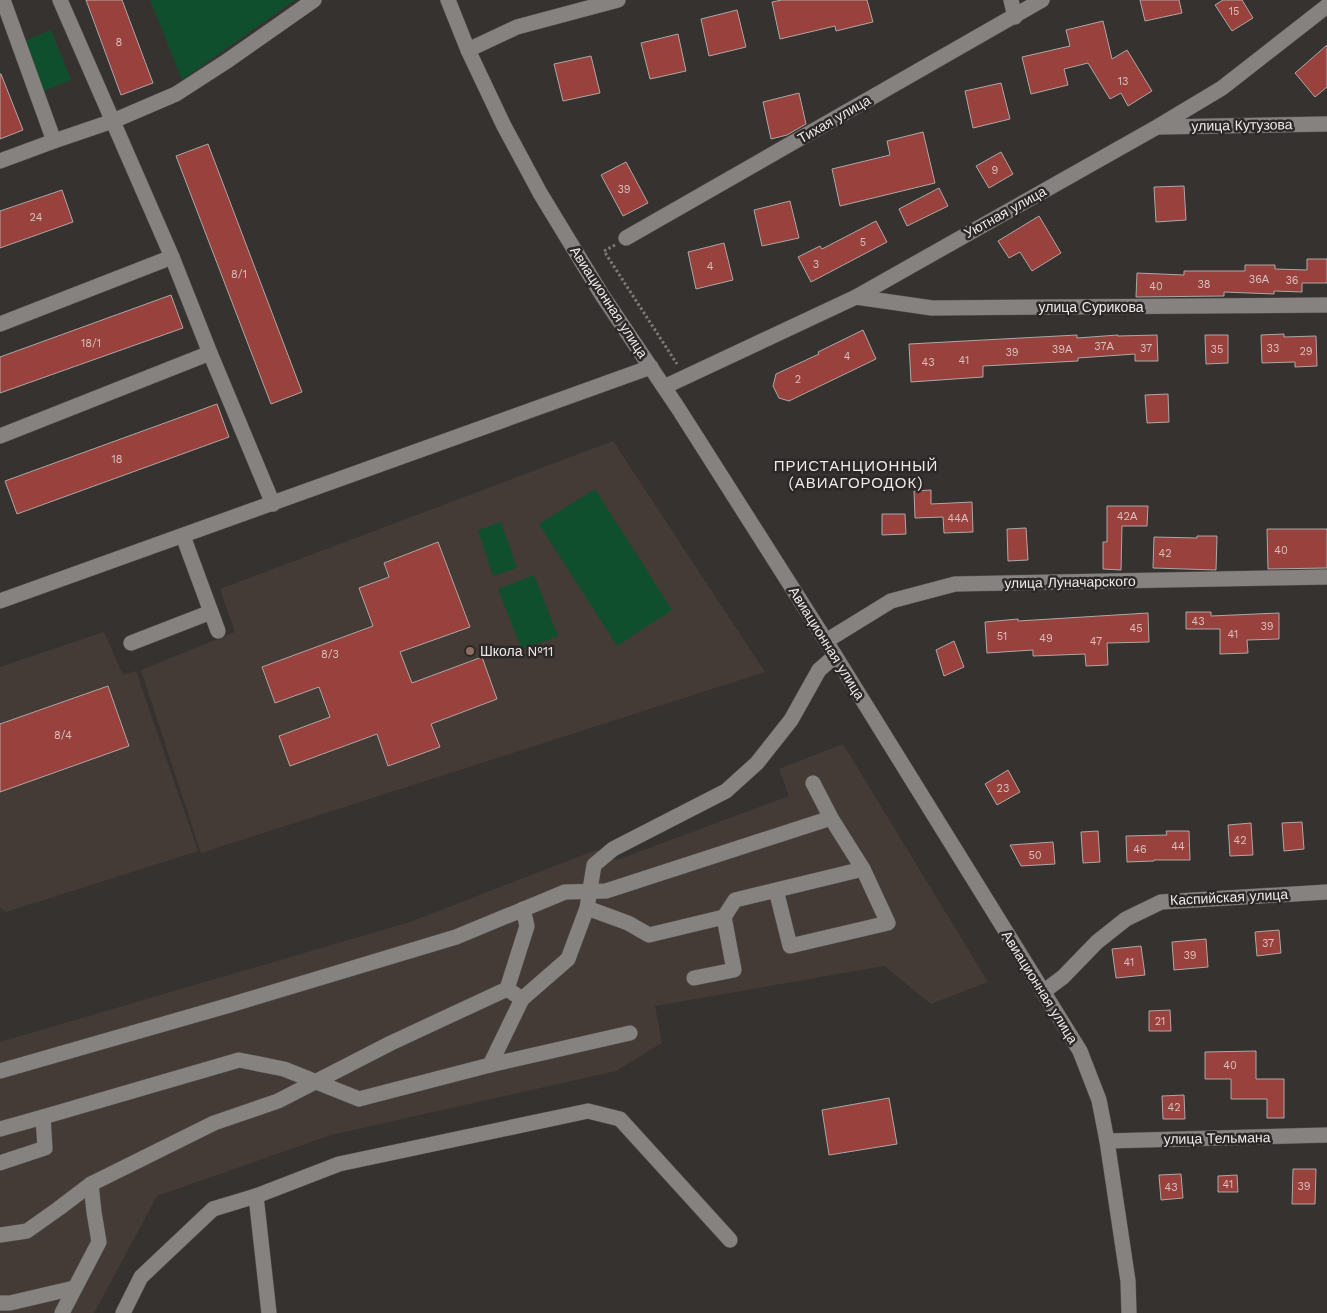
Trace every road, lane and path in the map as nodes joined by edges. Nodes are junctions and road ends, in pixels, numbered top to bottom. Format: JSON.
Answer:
{"nodes":[{"id":1,"x":3,"y":0,"type":"edge"},
{"id":2,"x":60,"y":0,"type":"edge"},
{"id":3,"x":314,"y":0,"type":"edge"},
{"id":4,"x":448,"y":0,"type":"edge"},
{"id":5,"x":618,"y":0,"type":"edge"},
{"id":6,"x":1011,"y":0,"type":"edge"},
{"id":7,"x":1042,"y":0,"type":"edge"},
{"id":8,"x":1327,"y":6,"type":"edge"},
{"id":9,"x":1015,"y":16,"type":"junction"},
{"id":10,"x":468,"y":50,"type":"junction"},
{"id":11,"x":113,"y":121,"type":"junction"},
{"id":12,"x":1327,"y":124,"type":"edge"},
{"id":13,"x":1157,"y":126,"type":"junction"},
{"id":14,"x":54,"y":141,"type":"junction"},
{"id":15,"x":0,"y":161,"type":"edge"},
{"id":16,"x":626,"y":238,"type":"joint"},
{"id":17,"x":172,"y":257,"type":"junction"},
{"id":18,"x":856,"y":297,"type":"junction"},
{"id":19,"x":1327,"y":305,"type":"edge"},
{"id":20,"x":0,"y":324,"type":"edge"},
{"id":21,"x":210,"y":353,"type":"junction"},
{"id":22,"x":651,"y":367,"type":"junction"},
{"id":23,"x":685,"y":378,"type":"junction"},
{"id":24,"x":664,"y":387,"type":"junction"},
{"id":25,"x":0,"y":436,"type":"edge"},
{"id":26,"x":273,"y":504,"type":"junction"},
{"id":27,"x":183,"y":536,"type":"junction"},
{"id":28,"x":1327,"y":577,"type":"edge"},
{"id":29,"x":0,"y":601,"type":"edge"},
{"id":30,"x":211,"y":612,"type":"junction"},
{"id":31,"x":218,"y":631,"type":"dead end"},
{"id":32,"x":826,"y":641,"type":"junction"},
{"id":33,"x":132,"y":643,"type":"dead end"},
{"id":34,"x":835,"y":656,"type":"junction"},
{"id":35,"x":813,"y":783,"type":"dead end"},
{"id":36,"x":831,"y":818,"type":"junction"},
{"id":37,"x":862,"y":869,"type":"junction"},
{"id":38,"x":776,"y":890,"type":"junction"},
{"id":39,"x":590,"y":891,"type":"junction"},
{"id":40,"x":1327,"y":892,"type":"edge"},
{"id":41,"x":587,"y":908,"type":"junction"},
{"id":42,"x":523,"y":910,"type":"junction"},
{"id":43,"x":724,"y":917,"type":"junction"},
{"id":44,"x":694,"y":978,"type":"dead end"},
{"id":45,"x":507,"y":990,"type":"junction"},
{"id":46,"x":1043,"y":992,"type":"junction"},
{"id":47,"x":522,"y":998,"type":"junction"},
{"id":48,"x":630,"y":1033,"type":"dead end"},
{"id":49,"x":490,"y":1065,"type":"junction"},
{"id":50,"x":0,"y":1071,"type":"edge"},
{"id":51,"x":316,"y":1082,"type":"junction"},
{"id":52,"x":43,"y":1117,"type":"junction"},
{"id":53,"x":0,"y":1129,"type":"edge"},
{"id":54,"x":1327,"y":1135,"type":"edge"},
{"id":55,"x":1107,"y":1141,"type":"junction"},
{"id":56,"x":0,"y":1163,"type":"edge"},
{"id":57,"x":91,"y":1184,"type":"junction"},
{"id":58,"x":256,"y":1196,"type":"junction"},
{"id":59,"x":0,"y":1235,"type":"edge"},
{"id":60,"x":730,"y":1240,"type":"dead end"},
{"id":61,"x":74,"y":1288,"type":"junction"},
{"id":62,"x":0,"y":1303,"type":"edge"},
{"id":63,"x":62,"y":1313,"type":"edge"},
{"id":64,"x":123,"y":1313,"type":"edge"},
{"id":65,"x":269,"y":1313,"type":"edge"},
{"id":66,"x":1129,"y":1313,"type":"edge"}],
"edges":[{"from":1,"to":14,"type":"street"},
{"from":2,"to":11,"type":"street"},
{"from":3,"to":11,"type":"street"},
{"from":4,"to":10,"type":"street","name":"Авиационная улица"},
{"from":5,"to":10,"type":"street"},
{"from":6,"to":9,"type":"street"},
{"from":7,"to":9,"type":"street","name":"Тихая улица"},
{"from":8,"to":13,"type":"street","name":"Уютная улица"},
{"from":9,"to":16,"type":"street","name":"Тихая улица"},
{"from":10,"to":22,"type":"street","name":"Авиационная улица"},
{"from":11,"to":14,"type":"street"},
{"from":11,"to":17,"type":"street"},
{"from":12,"to":13,"type":"street","name":"улица Кутузова"},
{"from":13,"to":18,"type":"street","name":"Уютная улица"},
{"from":14,"to":15,"type":"street"},
{"from":16,"to":23,"type":"path"},
{"from":17,"to":20,"type":"street"},
{"from":17,"to":21,"type":"street"},
{"from":18,"to":19,"type":"street","name":"улица Сурикова"},
{"from":18,"to":23,"type":"street","name":"Уютная улица"},
{"from":21,"to":25,"type":"street"},
{"from":21,"to":26,"type":"street"},
{"from":22,"to":24,"type":"street","name":"Авиационная улица"},
{"from":22,"to":26,"type":"street"},
{"from":23,"to":24,"type":"street","name":"Уютная улица"},
{"from":24,"to":32,"type":"street","name":"Авиационная улица"},
{"from":26,"to":27,"type":"street"},
{"from":27,"to":29,"type":"street"},
{"from":27,"to":30,"type":"street"},
{"from":28,"to":32,"type":"street","name":"улица Луначарского"},
{"from":30,"to":31,"type":"street"},
{"from":30,"to":33,"type":"street"},
{"from":32,"to":34,"type":"street","name":"Авиационная улица"},
{"from":34,"to":39,"type":"street"},
{"from":34,"to":46,"type":"street","name":"Авиационная улица"},
{"from":35,"to":36,"type":"street"},
{"from":36,"to":37,"type":"street"},
{"from":36,"to":39,"type":"street"},
{"from":37,"to":38,"type":"street"},
{"from":37,"to":38,"type":"street"},
{"from":38,"to":43,"type":"street"},
{"from":39,"to":41,"type":"street"},
{"from":39,"to":42,"type":"street"},
{"from":40,"to":46,"type":"street","name":"Каспийская улица"},
{"from":41,"to":43,"type":"street"},
{"from":41,"to":47,"type":"street"},
{"from":42,"to":45,"type":"street"},
{"from":42,"to":50,"type":"street"},
{"from":43,"to":44,"type":"street"},
{"from":45,"to":47,"type":"street"},
{"from":45,"to":51,"type":"street"},
{"from":46,"to":55,"type":"street","name":"Авиационная улица"},
{"from":47,"to":49,"type":"street"},
{"from":48,"to":49,"type":"street"},
{"from":49,"to":51,"type":"street"},
{"from":51,"to":52,"type":"street"},
{"from":51,"to":57,"type":"street"},
{"from":52,"to":53,"type":"street"},
{"from":52,"to":56,"type":"street"},
{"from":54,"to":55,"type":"street","name":"улица Тельмана"},
{"from":55,"to":66,"type":"street","name":"Авиационная улица"},
{"from":57,"to":59,"type":"street"},
{"from":57,"to":61,"type":"street"},
{"from":58,"to":60,"type":"street"},
{"from":58,"to":64,"type":"street"},
{"from":58,"to":65,"type":"street"},
{"from":61,"to":62,"type":"street"},
{"from":61,"to":63,"type":"street"}]}
